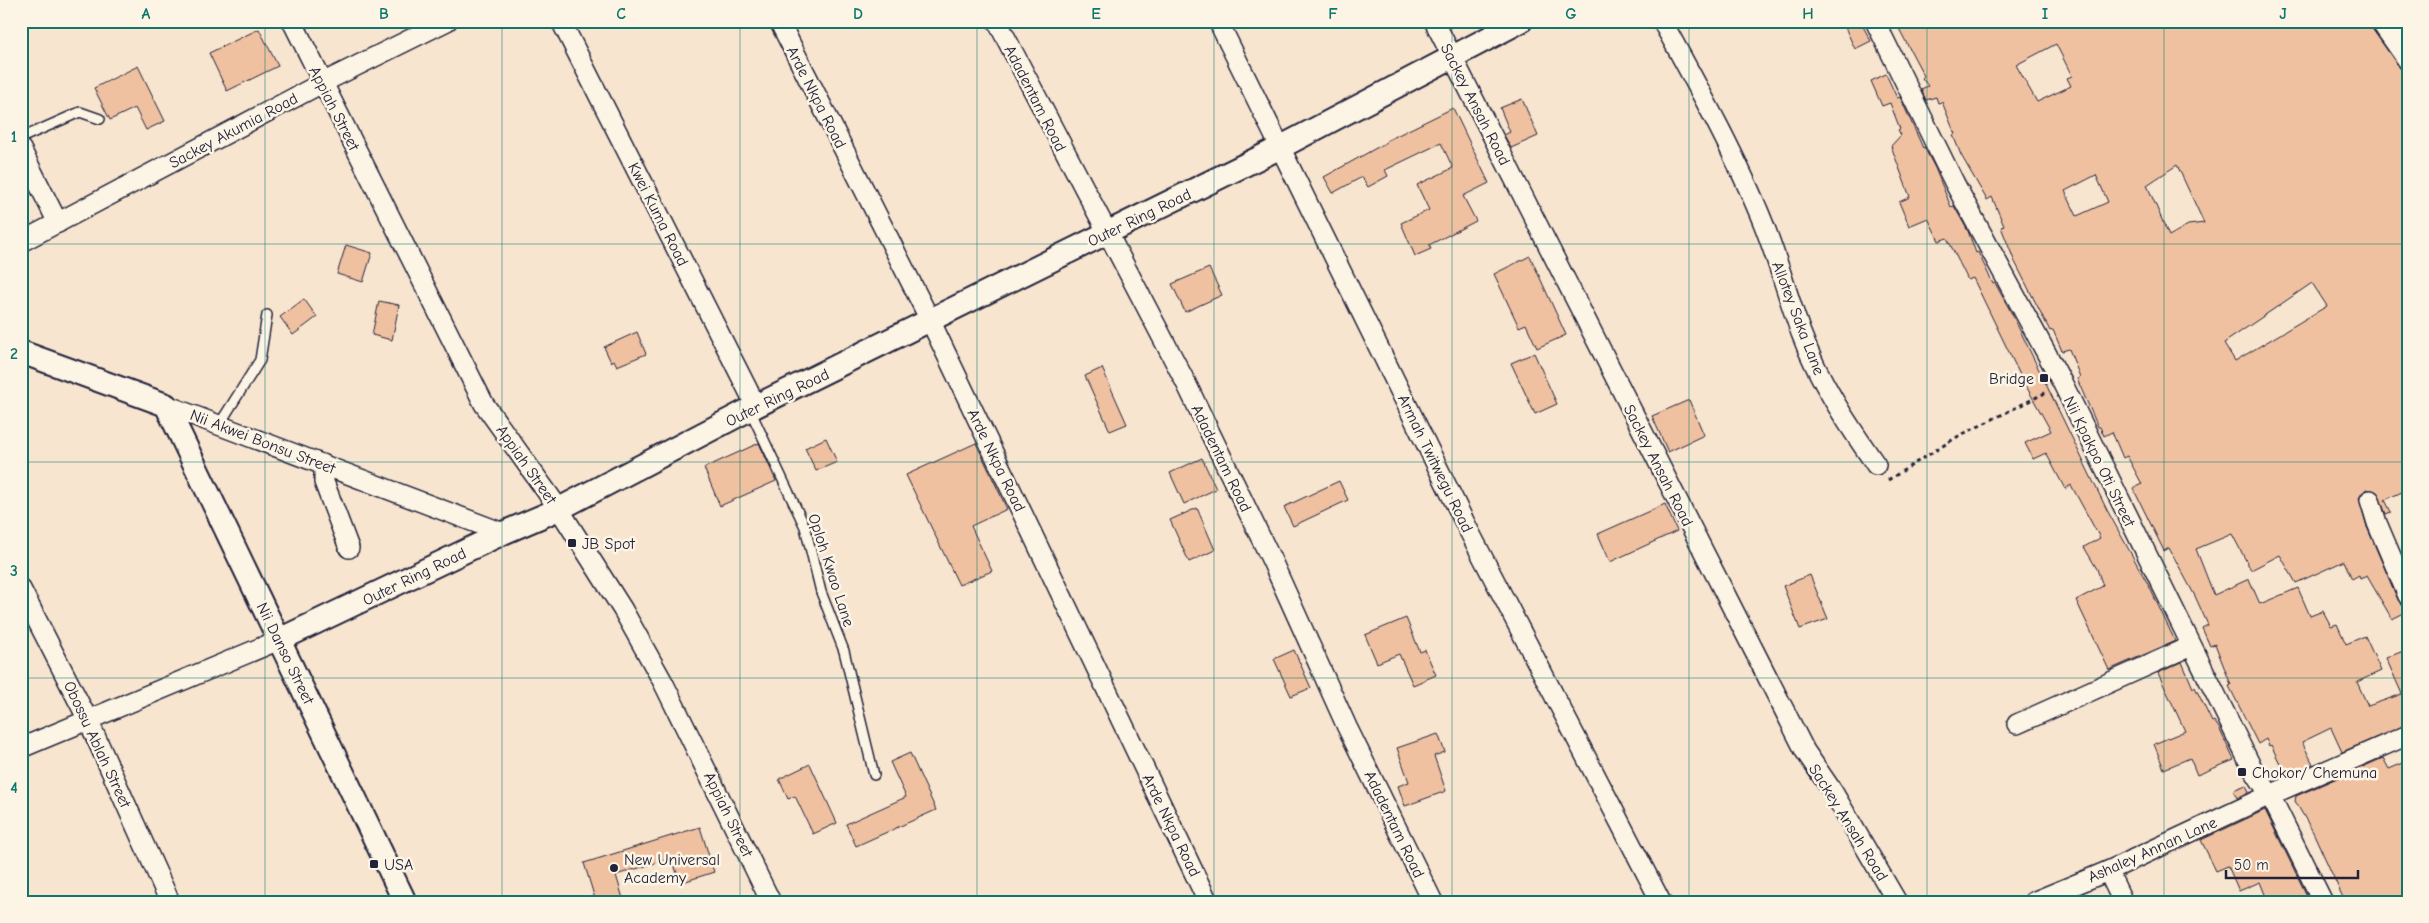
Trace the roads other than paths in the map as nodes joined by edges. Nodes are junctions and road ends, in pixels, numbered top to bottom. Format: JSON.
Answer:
{"nodes":[{"id":1,"x":292,"y":21,"type":"edge"},
{"id":2,"x":447,"y":21,"type":"edge"},
{"id":3,"x":561,"y":21,"type":"edge"},
{"id":4,"x":778,"y":21,"type":"edge"},
{"id":5,"x":997,"y":21,"type":"edge"},
{"id":6,"x":1218,"y":21,"type":"edge"},
{"id":7,"x":1434,"y":21,"type":"edge"},
{"id":8,"x":1521,"y":21,"type":"edge"},
{"id":9,"x":1662,"y":21,"type":"edge"},
{"id":10,"x":1875,"y":21,"type":"edge"},
{"id":11,"x":2380,"y":21,"type":"edge"},
{"id":12,"x":2400,"y":35,"type":"edge"},
{"id":13,"x":1452,"y":58,"type":"junction"},
{"id":14,"x":2408,"y":60,"type":"edge"},
{"id":15,"x":322,"y":83,"type":"junction"},
{"id":16,"x":100,"y":119,"type":"dead end"},
{"id":17,"x":21,"y":138,"type":"edge"},
{"id":18,"x":1281,"y":147,"type":"junction"},
{"id":19,"x":21,"y":149,"type":"edge"},
{"id":20,"x":58,"y":223,"type":"junction"},
{"id":21,"x":1106,"y":233,"type":"junction"},
{"id":22,"x":21,"y":242,"type":"edge"},
{"id":23,"x":267,"y":315,"type":"dead end"},
{"id":24,"x":931,"y":322,"type":"junction"},
{"id":25,"x":21,"y":352,"type":"edge"},
{"id":26,"x":166,"y":404,"type":"junction"},
{"id":27,"x":753,"y":408,"type":"junction"},
{"id":28,"x":219,"y":425,"type":"junction"},
{"id":29,"x":324,"y":465,"type":"junction"},
{"id":30,"x":1876,"y":465,"type":"road end"},
{"id":31,"x":2370,"y":500,"type":"dead end"},
{"id":32,"x":558,"y":509,"type":"junction"},
{"id":33,"x":503,"y":533,"type":"junction"},
{"id":34,"x":349,"y":548,"type":"dead end"},
{"id":35,"x":21,"y":589,"type":"edge"},
{"id":36,"x":2408,"y":596,"type":"edge"},
{"id":37,"x":280,"y":640,"type":"junction"},
{"id":38,"x":2191,"y":646,"type":"junction"},
{"id":39,"x":88,"y":720,"type":"junction"},
{"id":40,"x":2017,"y":724,"type":"dead end"},
{"id":41,"x":2408,"y":735,"type":"edge"},
{"id":42,"x":21,"y":748,"type":"edge"},
{"id":43,"x":874,"y":775,"type":"dead end"},
{"id":44,"x":2270,"y":795,"type":"junction"},
{"id":45,"x":2108,"y":871,"type":"junction"},
{"id":46,"x":170,"y":902,"type":"edge"},
{"id":47,"x":406,"y":902,"type":"edge"},
{"id":48,"x":772,"y":902,"type":"edge"},
{"id":49,"x":1208,"y":902,"type":"edge"},
{"id":50,"x":1433,"y":902,"type":"edge"},
{"id":51,"x":1660,"y":902,"type":"edge"},
{"id":52,"x":1897,"y":902,"type":"edge"},
{"id":53,"x":2033,"y":902,"type":"edge"},
{"id":54,"x":2123,"y":902,"type":"edge"},
{"id":55,"x":2323,"y":902,"type":"edge"}],
"edges":[{"from":1,"to":15,"type":"street","name":"Appiah Street"},
{"from":2,"to":15,"type":"street","name":"Sackey Akumia Road"},
{"from":3,"to":27,"type":"street","name":"Kwei Kuma Road"},
{"from":4,"to":24,"type":"street","name":"Arde Nkpa Road"},
{"from":5,"to":21,"type":"street","name":"Adadentam Road"},
{"from":6,"to":18,"type":"street","name":"Armah Twitwegu Road"},
{"from":7,"to":13,"type":"street","name":"Sackey Ansah Road"},
{"from":8,"to":13,"type":"street","name":"Outer Ring Road"},
{"from":9,"to":30,"type":"street","name":"Allotey Saka Lane"},
{"from":10,"to":38,"type":"street","name":"Nii Kpakpo Oti Street"},
{"from":11,"to":12,"type":"street"},
{"from":12,"to":14,"type":"street"},
{"from":13,"to":18,"type":"street","name":"Outer Ring Road"},
{"from":13,"to":52,"type":"street","name":"Sackey Ansah Road"},
{"from":15,"to":20,"type":"street","name":"Sackey Akumia Road"},
{"from":15,"to":32,"type":"street","name":"Appiah Street"},
{"from":16,"to":17,"type":"lane"},
{"from":18,"to":21,"type":"street","name":"Outer Ring Road"},
{"from":18,"to":51,"type":"street","name":"Armah Twitwegu Road"},
{"from":19,"to":20,"type":"street"},
{"from":20,"to":22,"type":"street","name":"Sackey Akumia Road"},
{"from":21,"to":24,"type":"street","name":"Outer Ring Road"},
{"from":21,"to":50,"type":"street","name":"Adadentam Road"},
{"from":23,"to":28,"type":"lane"},
{"from":24,"to":27,"type":"street","name":"Outer Ring Road"},
{"from":24,"to":49,"type":"street","name":"Arde Nkpa Road"},
{"from":25,"to":26,"type":"street","name":"Nii Akwei Bonsu Street"},
{"from":26,"to":28,"type":"street","name":"Nii Akwei Bonsu Street"},
{"from":26,"to":37,"type":"street","name":"Nii Danso Street"},
{"from":27,"to":32,"type":"street","name":"Outer Ring Road"},
{"from":27,"to":43,"type":"lane","name":"Oploh Kwao Lane"},
{"from":28,"to":29,"type":"street","name":"Nii Akwei Bonsu Street"},
{"from":29,"to":33,"type":"street","name":"Nii Akwei Bonsu Street"},
{"from":29,"to":34,"type":"street"},
{"from":31,"to":36,"type":"street"},
{"from":32,"to":33,"type":"street","name":"Outer Ring Road"},
{"from":32,"to":48,"type":"street","name":"Appiah Street"},
{"from":33,"to":37,"type":"street","name":"Outer Ring Road"},
{"from":35,"to":39,"type":"street","name":"Obossu Ablah Street"},
{"from":37,"to":39,"type":"street","name":"Outer Ring Road"},
{"from":37,"to":47,"type":"street","name":"Nii Danso Street"},
{"from":38,"to":40,"type":"street"},
{"from":38,"to":44,"type":"street","name":"Nii Kpakpo Oti Street"},
{"from":39,"to":42,"type":"street","name":"Outer Ring Road"},
{"from":39,"to":46,"type":"street","name":"Obossu Ablah Street"},
{"from":41,"to":44,"type":"street","name":"Ashaley Annan Lane"},
{"from":44,"to":45,"type":"street","name":"Ashaley Annan Lane"},
{"from":44,"to":55,"type":"street","name":"Nii Kpakpo Oti Street"},
{"from":45,"to":53,"type":"street","name":"Ashaley Annan Lane"},
{"from":45,"to":54,"type":"street"}]}
